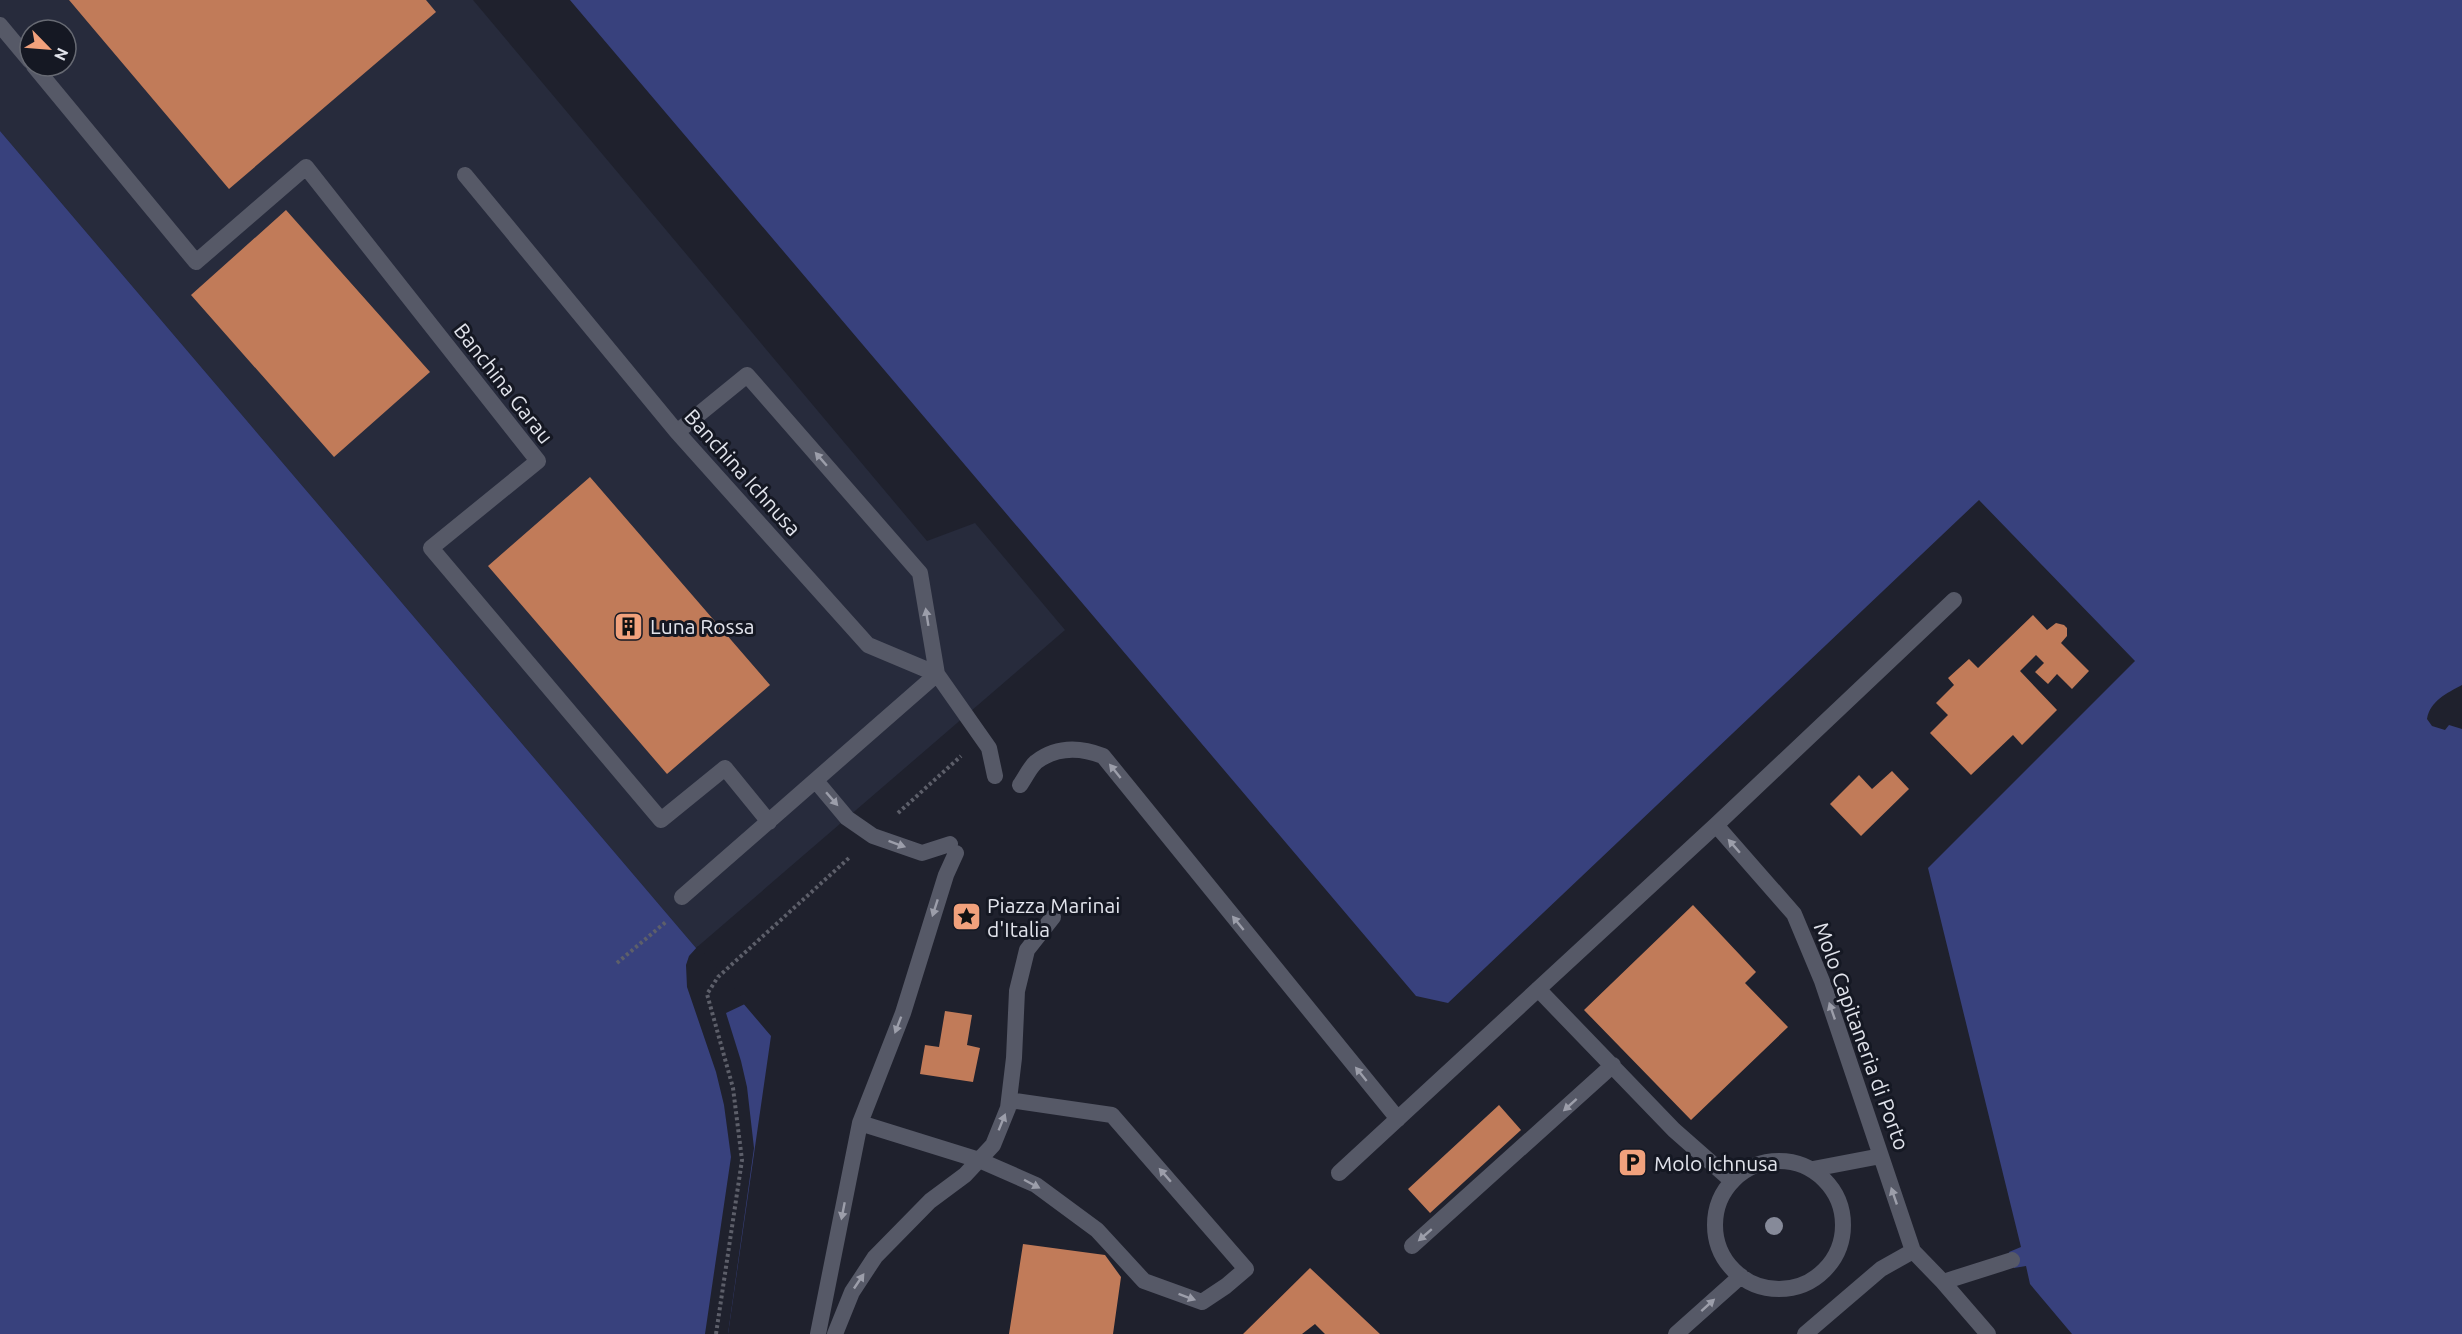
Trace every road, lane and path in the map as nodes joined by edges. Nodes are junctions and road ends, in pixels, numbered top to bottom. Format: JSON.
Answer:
{"nodes":[{"id":1,"x":0,"y":25,"type":"edge"},
{"id":2,"x":18,"y":47,"type":"edge"},
{"id":3,"x":44,"y":78,"type":"edge"},
{"id":4,"x":465,"y":175,"type":"dead end"},
{"id":5,"x":677,"y":432,"type":"junction"},
{"id":6,"x":1954,"y":600,"type":"dead end"},
{"id":7,"x":937,"y":674,"type":"junction"},
{"id":8,"x":995,"y":776,"type":"dead end"},
{"id":9,"x":816,"y":781,"type":"junction"},
{"id":10,"x":1020,"y":785,"type":"dead end"},
{"id":11,"x":769,"y":822,"type":"junction"},
{"id":12,"x":1716,"y":825,"type":"junction"},
{"id":13,"x":682,"y":897,"type":"dead end"},
{"id":14,"x":1053,"y":917,"type":"dead end"},
{"id":15,"x":670,"y":918,"type":"dead end"},
{"id":16,"x":617,"y":963,"type":"dead end"},
{"id":17,"x":718,"y":977,"type":"dead end"},
{"id":18,"x":1538,"y":989,"type":"junction"},
{"id":19,"x":1613,"y":1065,"type":"junction"},
{"id":20,"x":1009,"y":1100,"type":"junction"},
{"id":21,"x":1398,"y":1119,"type":"junction"},
{"id":22,"x":860,"y":1123,"type":"junction"},
{"id":23,"x":1881,"y":1156,"type":"junction"},
{"id":24,"x":980,"y":1160,"type":"junction"},
{"id":25,"x":1813,"y":1169,"type":"junction"},
{"id":26,"x":1339,"y":1173,"type":"dead end"},
{"id":27,"x":1732,"y":1181,"type":"junction"},
{"id":28,"x":1412,"y":1246,"type":"dead end"},
{"id":29,"x":1913,"y":1251,"type":"junction"},
{"id":30,"x":2012,"y":1260,"type":"dead end"},
{"id":31,"x":1741,"y":1276,"type":"junction"},
{"id":32,"x":1943,"y":1282,"type":"junction"},
{"id":33,"x":716,"y":1334,"type":"edge"},
{"id":34,"x":818,"y":1334,"type":"edge"},
{"id":35,"x":836,"y":1334,"type":"edge"},
{"id":36,"x":1676,"y":1334,"type":"edge"},
{"id":37,"x":1804,"y":1334,"type":"edge"},
{"id":38,"x":1988,"y":1334,"type":"edge"}],
"edges":[{"from":1,"to":2,"type":"lane"},
{"from":3,"to":11,"type":"lane","name":"Banchina Garau"},
{"from":4,"to":5,"type":"lane","name":"Banchina Ichnusa"},
{"from":5,"to":7,"type":"lane","name":"Banchina Ichnusa"},
{"from":7,"to":5,"type":"lane","one_way":true},
{"from":6,"to":12,"type":"lane"},
{"from":7,"to":8,"type":"lane"},
{"from":7,"to":9,"type":"lane"},
{"from":9,"to":11,"type":"lane"},
{"from":9,"to":22,"type":"lane","one_way":true},
{"from":21,"to":10,"type":"lane","one_way":true},
{"from":11,"to":13,"type":"lane"},
{"from":12,"to":18,"type":"lane"},
{"from":23,"to":12,"type":"lane","name":"Molo Capitaneria di Porto","one_way":true},
{"from":14,"to":20,"type":"lane"},
{"from":15,"to":16,"type":"path"},
{"from":17,"to":33,"type":"path"},
{"from":18,"to":19,"type":"lane"},
{"from":18,"to":21,"type":"lane"},
{"from":19,"to":27,"type":"lane"},
{"from":19,"to":28,"type":"lane","one_way":true},
{"from":24,"to":20,"type":"lane","one_way":true},
{"from":24,"to":20,"type":"lane","one_way":true},
{"from":21,"to":26,"type":"lane"},
{"from":22,"to":24,"type":"lane"},
{"from":22,"to":34,"type":"lane","one_way":true},
{"from":23,"to":25,"type":"lane"},
{"from":29,"to":23,"type":"lane","name":"Molo Capitaneria di Porto","one_way":true},
{"from":35,"to":24,"type":"lane","one_way":true},
{"from":25,"to":27,"type":"lane"},
{"from":25,"to":31,"type":"lane"},
{"from":27,"to":31,"type":"lane"},
{"from":29,"to":32,"type":"lane","name":"Molo Capitaneria di Porto"},
{"from":29,"to":37,"type":"lane"},
{"from":30,"to":32,"type":"lane"},
{"from":36,"to":31,"type":"lane","one_way":true},
{"from":32,"to":38,"type":"lane","name":"Molo Capitaneria di Porto"}]}
